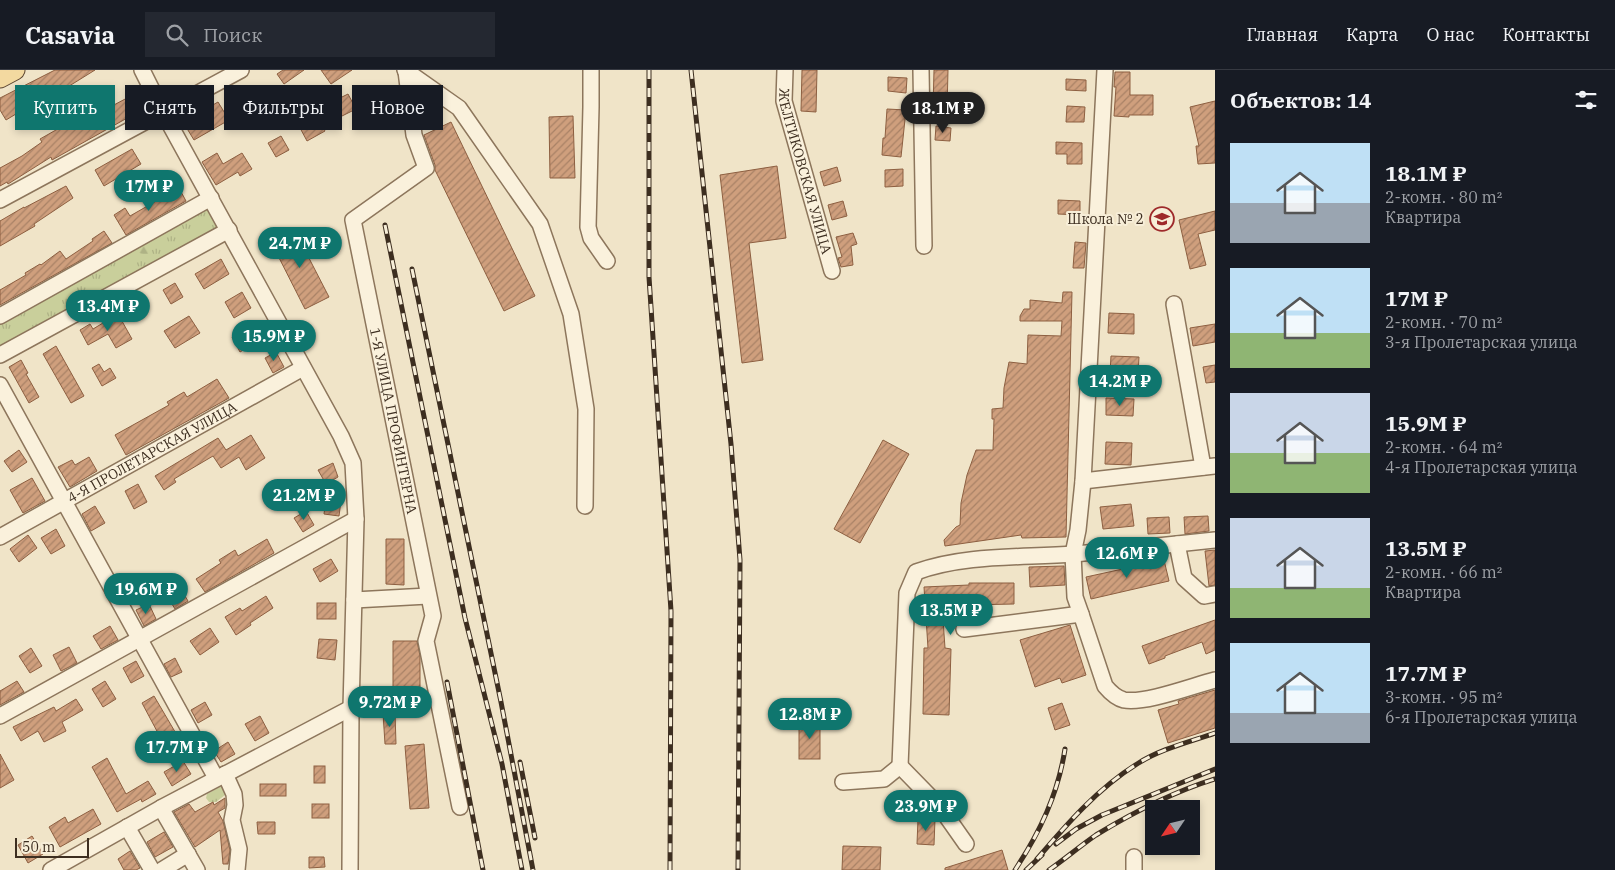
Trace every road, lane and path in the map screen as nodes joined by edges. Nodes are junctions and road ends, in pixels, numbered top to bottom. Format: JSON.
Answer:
{"nodes":[{"id":1,"x":15,"y":70,"type":"edge"},
{"id":2,"x":142,"y":70,"type":"edge"},
{"id":3,"x":241,"y":70,"type":"edge"},
{"id":4,"x":405,"y":70,"type":"edge"},
{"id":5,"x":590,"y":70,"type":"edge"},
{"id":6,"x":785,"y":70,"type":"edge"},
{"id":7,"x":921,"y":70,"type":"edge"},
{"id":8,"x":1105,"y":70,"type":"edge"},
{"id":9,"x":0,"y":78,"type":"edge"},
{"id":10,"x":150,"y":85,"type":"edge"},
{"id":11,"x":213,"y":85,"type":"edge"},
{"id":12,"x":130,"y":130,"type":"edge"},
{"id":13,"x":173,"y":130,"type":"edge"},
{"id":14,"x":211,"y":198,"type":"junction"},
{"id":15,"x":0,"y":200,"type":"edge"},
{"id":16,"x":229,"y":230,"type":"junction"},
{"id":17,"x":924,"y":246,"type":"dead end"},
{"id":18,"x":606,"y":261,"type":"dead end"},
{"id":19,"x":832,"y":271,"type":"dead end"},
{"id":20,"x":1174,"y":304,"type":"dead end"},
{"id":21,"x":0,"y":316,"type":"edge"},
{"id":22,"x":0,"y":355,"type":"edge"},
{"id":23,"x":303,"y":368,"type":"junction"},
{"id":24,"x":0,"y":385,"type":"edge"},
{"id":25,"x":1209,"y":466,"type":"edge"},
{"id":26,"x":1083,"y":480,"type":"junction"},
{"id":27,"x":64,"y":501,"type":"junction"},
{"id":28,"x":585,"y":506,"type":"dead end"},
{"id":29,"x":356,"y":519,"type":"junction"},
{"id":30,"x":0,"y":537,"type":"edge"},
{"id":31,"x":1215,"y":540,"type":"edge"},
{"id":32,"x":1177,"y":544,"type":"junction"},
{"id":33,"x":1073,"y":554,"type":"junction"},
{"id":34,"x":1215,"y":594,"type":"edge"},
{"id":35,"x":428,"y":596,"type":"junction"},
{"id":36,"x":354,"y":600,"type":"junction"},
{"id":37,"x":1081,"y":614,"type":"junction"},
{"id":38,"x":964,"y":629,"type":"dead end"},
{"id":39,"x":139,"y":638,"type":"junction"},
{"id":40,"x":1215,"y":680,"type":"edge"},
{"id":41,"x":351,"y":708,"type":"junction"},
{"id":42,"x":0,"y":716,"type":"edge"},
{"id":43,"x":900,"y":766,"type":"junction"},
{"id":44,"x":221,"y":776,"type":"junction"},
{"id":45,"x":843,"y":782,"type":"dead end"},
{"id":46,"x":460,"y":807,"type":"dead end"},
{"id":47,"x":161,"y":808,"type":"junction"},
{"id":48,"x":127,"y":827,"type":"junction"},
{"id":49,"x":966,"y":844,"type":"dead end"},
{"id":50,"x":188,"y":854,"type":"junction"},
{"id":51,"x":51,"y":870,"type":"edge"},
{"id":52,"x":152,"y":870,"type":"edge"},
{"id":53,"x":162,"y":870,"type":"edge"},
{"id":54,"x":197,"y":870,"type":"edge"},
{"id":55,"x":237,"y":870,"type":"edge"},
{"id":56,"x":350,"y":870,"type":"edge"}],
"edges":[{"from":1,"to":9,"type":"main road"},
{"from":2,"to":10,"type":"street"},
{"from":3,"to":11,"type":"street"},
{"from":4,"to":28,"type":"street"},
{"from":4,"to":35,"type":"street","name":"1-Я УЛИЦА ПРОФИНТЕРНА"},
{"from":5,"to":18,"type":"street"},
{"from":6,"to":19,"type":"street","name":"ЖЕЛТИКОВСКАЯ УЛИЦА"},
{"from":7,"to":17,"type":"street"},
{"from":8,"to":26,"type":"street"},
{"from":12,"to":15,"type":"street"},
{"from":13,"to":14,"type":"street"},
{"from":14,"to":16,"type":"street"},
{"from":14,"to":21,"type":"street"},
{"from":16,"to":22,"type":"street"},
{"from":16,"to":23,"type":"street"},
{"from":20,"to":25,"type":"street"},
{"from":23,"to":27,"type":"street","name":"4-Я ПРОЛЕТАРСКАЯ УЛИЦА"},
{"from":23,"to":29,"type":"street"},
{"from":24,"to":27,"type":"street"},
{"from":25,"to":26,"type":"street"},
{"from":26,"to":33,"type":"street"},
{"from":27,"to":30,"type":"street","name":"4-Я ПРОЛЕТАРСКАЯ УЛИЦА"},
{"from":27,"to":39,"type":"street"},
{"from":29,"to":36,"type":"street"},
{"from":29,"to":39,"type":"street"},
{"from":31,"to":32,"type":"street"},
{"from":32,"to":33,"type":"street"},
{"from":32,"to":34,"type":"street"},
{"from":33,"to":37,"type":"street"},
{"from":33,"to":43,"type":"street"},
{"from":35,"to":36,"type":"street"},
{"from":35,"to":46,"type":"street","name":"1-Я УЛИЦА ПРОФИНТЕРНА"},
{"from":36,"to":41,"type":"street"},
{"from":37,"to":38,"type":"street"},
{"from":37,"to":40,"type":"street"},
{"from":39,"to":42,"type":"street"},
{"from":39,"to":44,"type":"street"},
{"from":41,"to":44,"type":"street"},
{"from":41,"to":56,"type":"street"},
{"from":43,"to":45,"type":"street"},
{"from":43,"to":49,"type":"street"},
{"from":44,"to":47,"type":"street"},
{"from":44,"to":55,"type":"street"},
{"from":47,"to":48,"type":"street"},
{"from":47,"to":50,"type":"street"},
{"from":48,"to":51,"type":"street"},
{"from":48,"to":52,"type":"street"},
{"from":50,"to":53,"type":"street"},
{"from":50,"to":54,"type":"street"}]}
